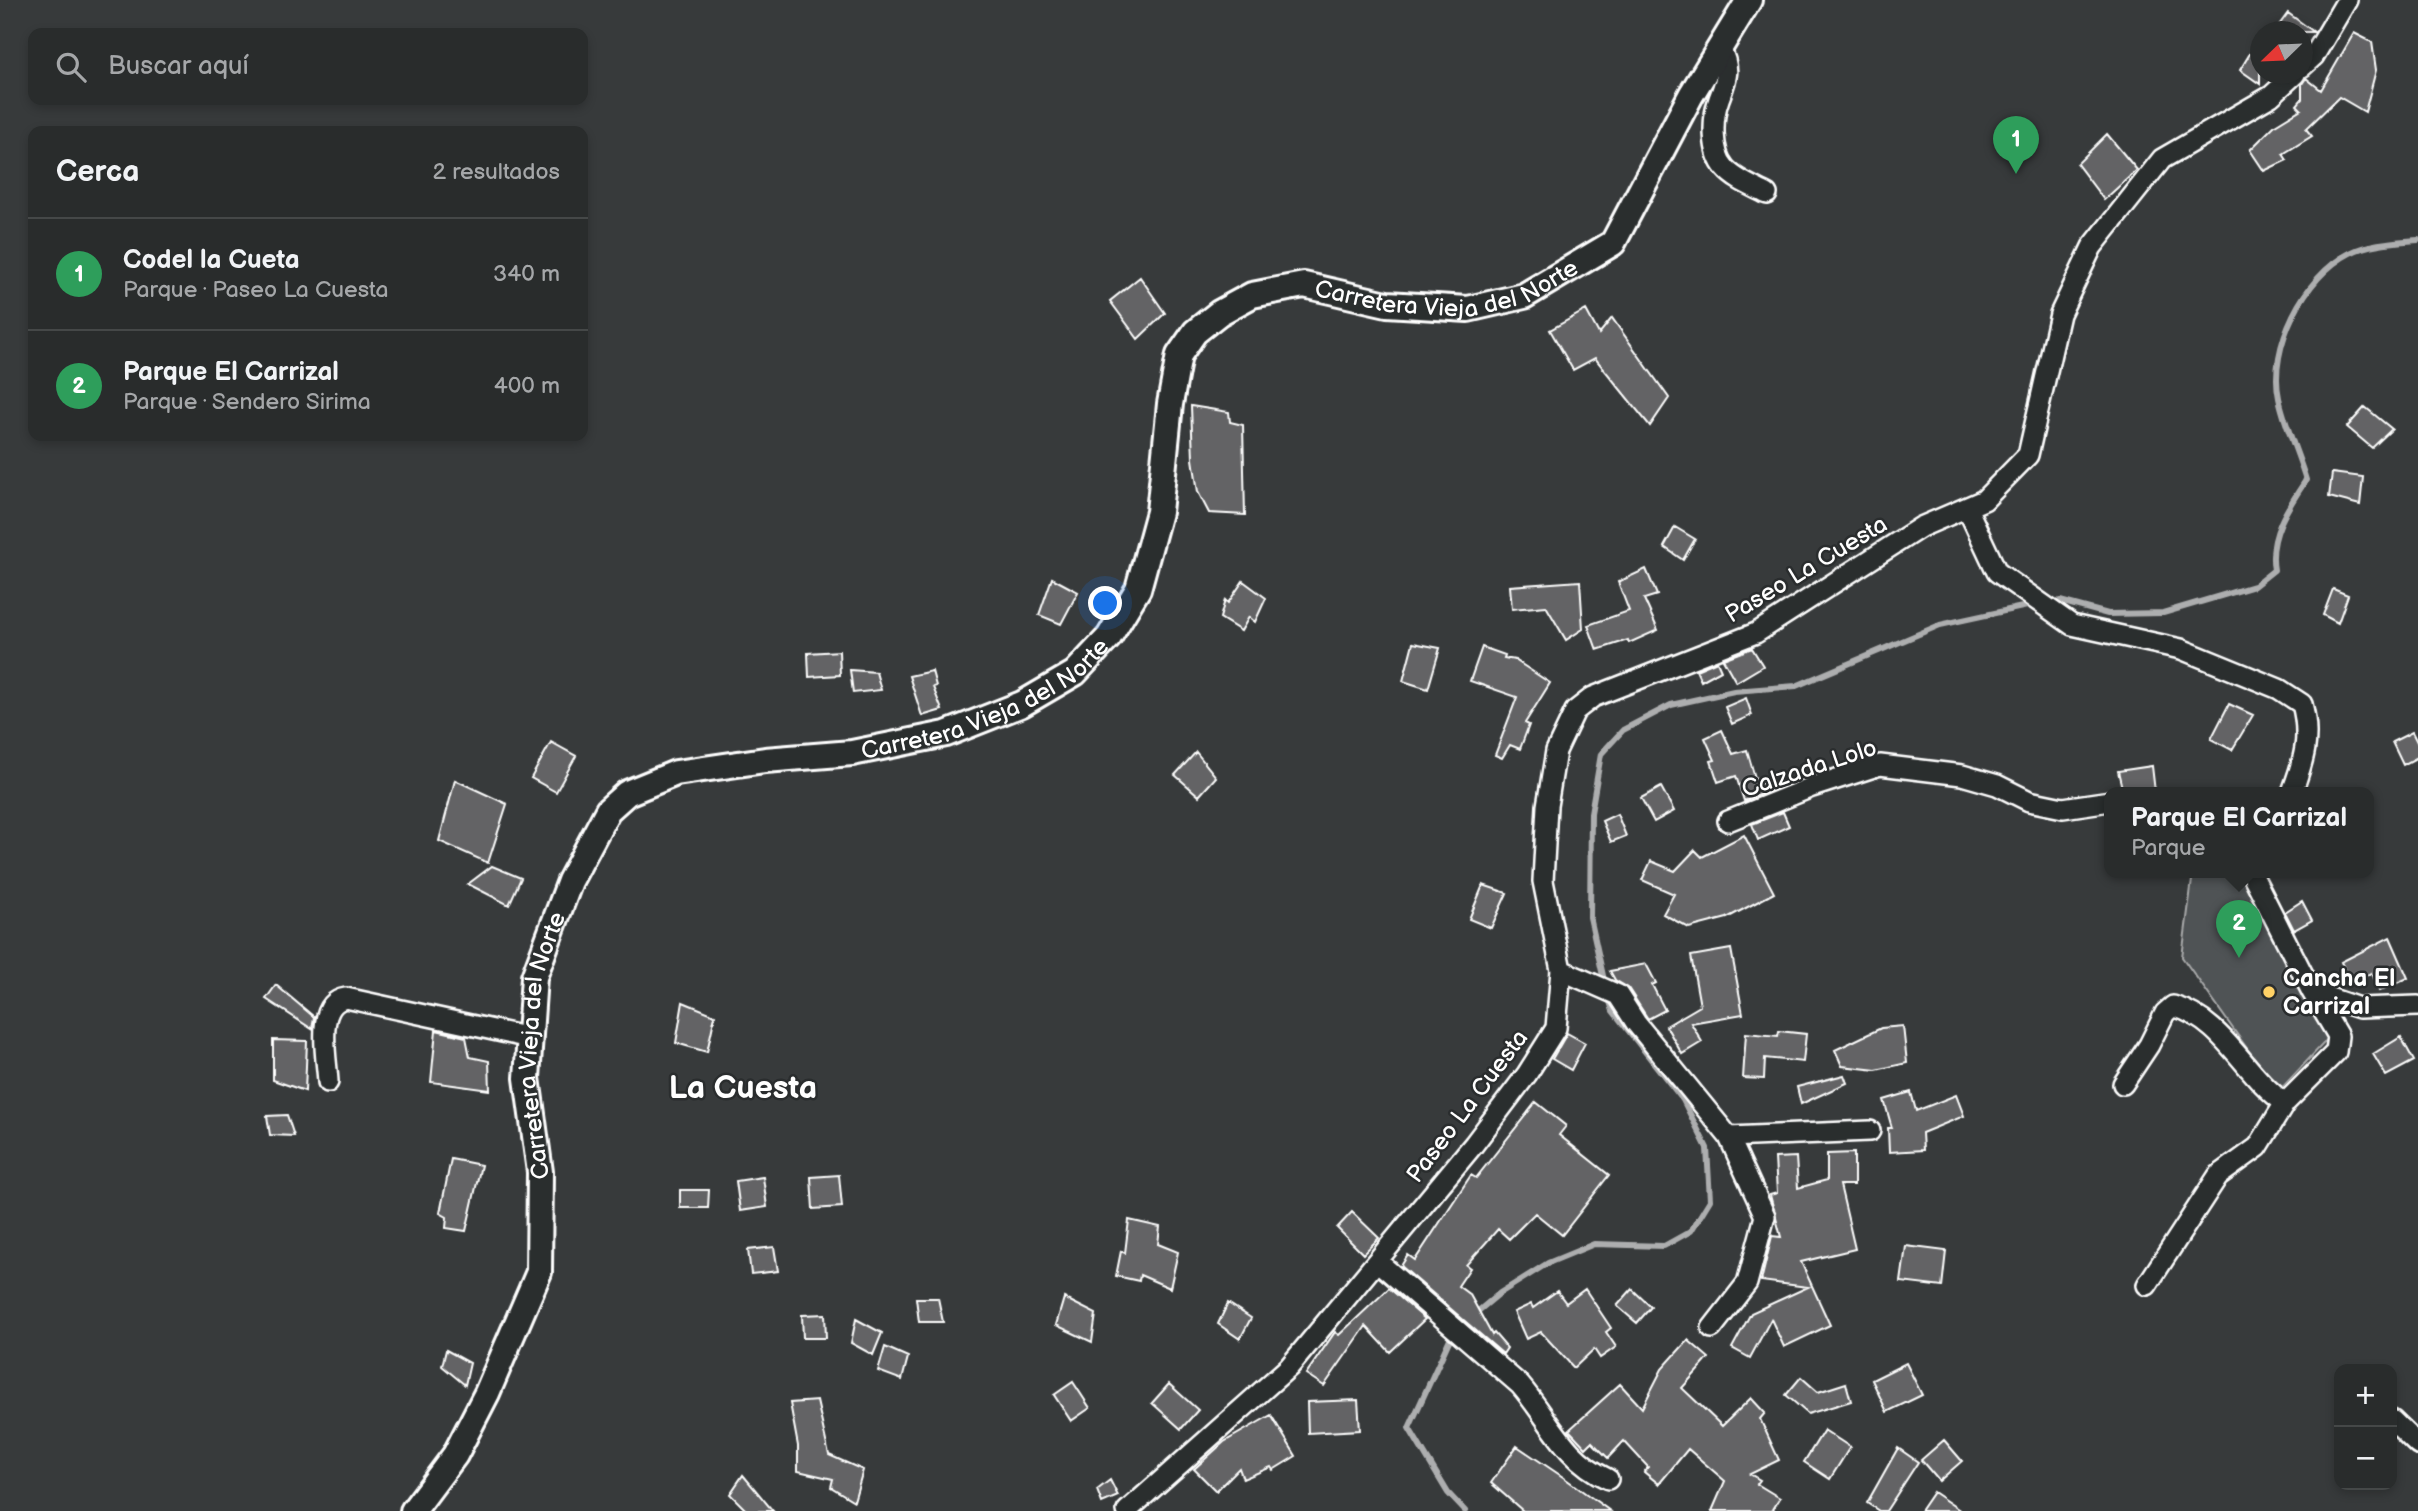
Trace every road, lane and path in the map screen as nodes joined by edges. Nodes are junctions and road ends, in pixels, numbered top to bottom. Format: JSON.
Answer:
{"nodes":[{"id":1,"x":1749,"y":0,"type":"edge"},
{"id":2,"x":2347,"y":0,"type":"edge"},
{"id":3,"x":1720,"y":48,"type":"junction"},
{"id":4,"x":2313,"y":57,"type":"edge"},
{"id":5,"x":2284,"y":84,"type":"edge"},
{"id":6,"x":1767,"y":194,"type":"dead end"},
{"id":7,"x":1967,"y":508,"type":"junction"},
{"id":8,"x":2294,"y":787,"type":"edge"},
{"id":9,"x":2104,"y":802,"type":"edge"},
{"id":10,"x":1727,"y":821,"type":"dead end"},
{"id":11,"x":2254,"y":878,"type":"edge"},
{"id":12,"x":1561,"y":970,"type":"junction"},
{"id":13,"x":2312,"y":992,"type":"junction"},
{"id":14,"x":2418,"y":1006,"type":"edge"},
{"id":15,"x":530,"y":1038,"type":"junction"},
{"id":16,"x":328,"y":1082,"type":"dead end"},
{"id":17,"x":2123,"y":1084,"type":"dead end"},
{"id":18,"x":2286,"y":1103,"type":"junction"},
{"id":19,"x":1870,"y":1130,"type":"dead end"},
{"id":20,"x":1729,"y":1137,"type":"junction"},
{"id":21,"x":1377,"y":1261,"type":"junction"},
{"id":22,"x":2147,"y":1286,"type":"dead end"},
{"id":23,"x":1712,"y":1328,"type":"dead end"},
{"id":24,"x":2397,"y":1425,"type":"edge"},
{"id":25,"x":2418,"y":1445,"type":"edge"},
{"id":26,"x":1608,"y":1479,"type":"dead end"},
{"id":27,"x":413,"y":1511,"type":"edge"},
{"id":28,"x":1127,"y":1511,"type":"edge"}],
"edges":[{"from":1,"to":3,"type":"street","name":"Carretera Vieja del Norte"},
{"from":2,"to":4,"type":"street"},
{"from":3,"to":6,"type":"street"},
{"from":3,"to":15,"type":"street","name":"Carretera Vieja del Norte"},
{"from":5,"to":7,"type":"street","name":"Paseo La Cuesta"},
{"from":7,"to":8,"type":"street"},
{"from":7,"to":12,"type":"street","name":"Paseo La Cuesta"},
{"from":9,"to":10,"type":"street","name":"Calzada Lolo"},
{"from":11,"to":13,"type":"street"},
{"from":12,"to":20,"type":"street"},
{"from":12,"to":21,"type":"street","name":"Paseo La Cuesta"},
{"from":13,"to":14,"type":"street"},
{"from":13,"to":18,"type":"street"},
{"from":15,"to":16,"type":"street"},
{"from":15,"to":27,"type":"street","name":"Carretera Vieja del Norte"},
{"from":17,"to":18,"type":"street"},
{"from":18,"to":22,"type":"street"},
{"from":19,"to":20,"type":"street"},
{"from":20,"to":23,"type":"street"},
{"from":21,"to":26,"type":"street"},
{"from":21,"to":28,"type":"street","name":"Paseo La Cuesta"},
{"from":24,"to":25,"type":"street"}]}
